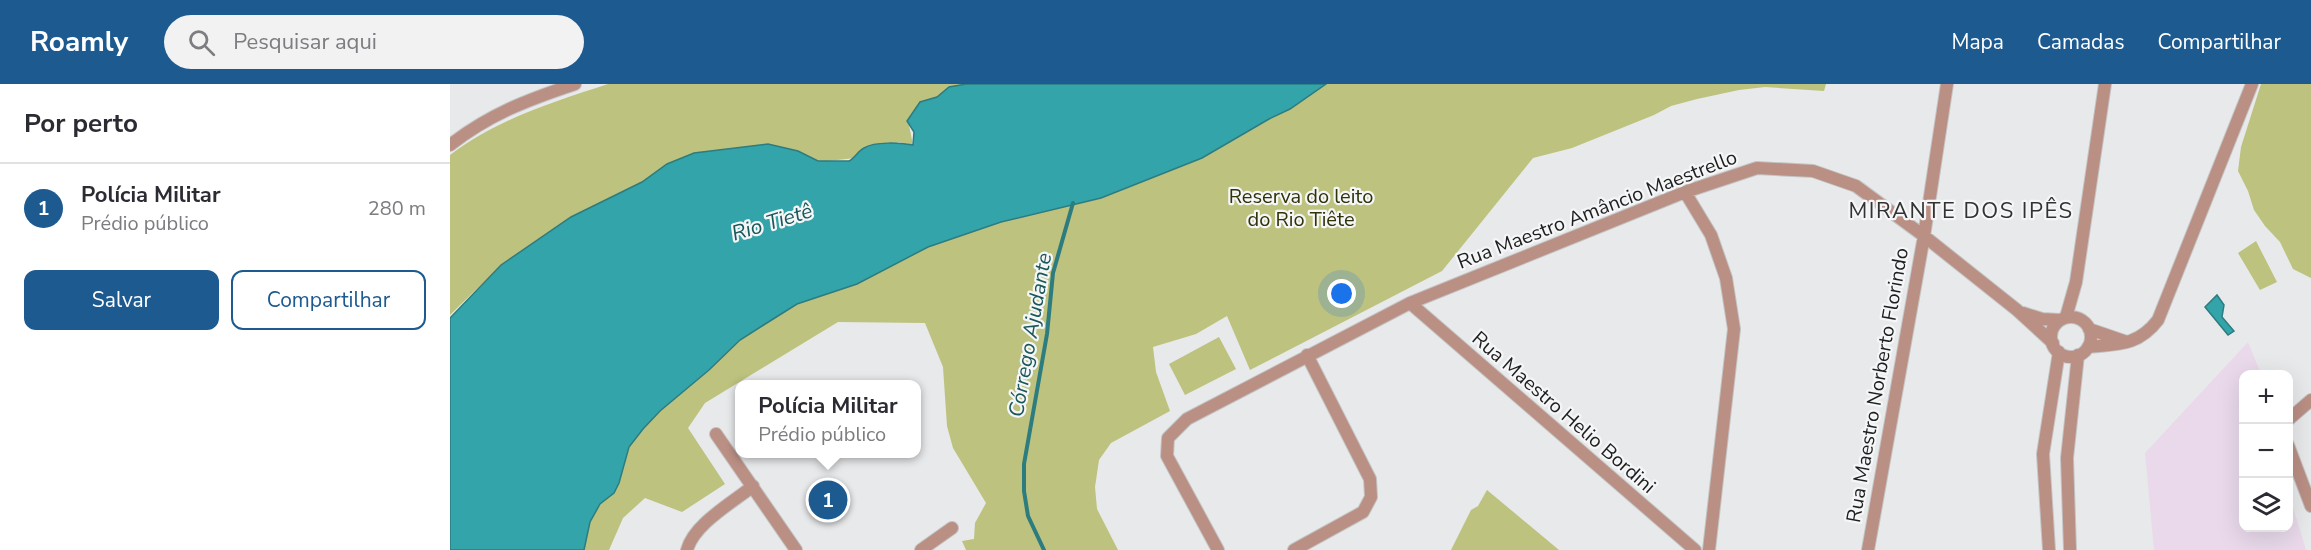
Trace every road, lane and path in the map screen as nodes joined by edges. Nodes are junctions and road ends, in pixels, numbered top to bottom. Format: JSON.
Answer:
{"nodes":[{"id":1,"x":575,"y":84,"type":"edge"},
{"id":2,"x":1947,"y":84,"type":"edge"},
{"id":3,"x":2105,"y":84,"type":"edge"},
{"id":4,"x":2252,"y":84,"type":"edge"},
{"id":5,"x":450,"y":145,"type":"edge"},
{"id":6,"x":1685,"y":192,"type":"junction"},
{"id":7,"x":1924,"y":236,"type":"junction"},
{"id":8,"x":2076,"y":282,"type":"junction"},
{"id":9,"x":1410,"y":303,"type":"junction"},
{"id":10,"x":2017,"y":310,"type":"junction"},
{"id":11,"x":2063,"y":319,"type":"junction"},
{"id":12,"x":2085,"y":324,"type":"junction"},
{"id":13,"x":2131,"y":343,"type":"junction"},
{"id":14,"x":2056,"y":348,"type":"junction"},
{"id":15,"x":2083,"y":351,"type":"junction"},
{"id":16,"x":1307,"y":355,"type":"junction"},
{"id":17,"x":2311,"y":400,"type":"edge"},
{"id":18,"x":2293,"y":416,"type":"edge"},
{"id":19,"x":716,"y":434,"type":"dead end"},
{"id":20,"x":2293,"y":456,"type":"edge"},
{"id":21,"x":753,"y":486,"type":"junction"},
{"id":22,"x":2311,"y":506,"type":"edge"},
{"id":23,"x":952,"y":528,"type":"dead end"},
{"id":24,"x":687,"y":550,"type":"edge"},
{"id":25,"x":796,"y":550,"type":"edge"},
{"id":26,"x":921,"y":550,"type":"edge"},
{"id":27,"x":1218,"y":550,"type":"edge"},
{"id":28,"x":1294,"y":550,"type":"edge"},
{"id":29,"x":1695,"y":550,"type":"edge"},
{"id":30,"x":1709,"y":550,"type":"edge"},
{"id":31,"x":1868,"y":550,"type":"edge"},
{"id":32,"x":2049,"y":550,"type":"edge"},
{"id":33,"x":2070,"y":550,"type":"edge"}],
"edges":[{"from":1,"to":5,"type":"street"},
{"from":2,"to":7,"type":"street","name":"Rua Maestro Norberto Florindo"},
{"from":3,"to":8,"type":"street"},
{"from":4,"to":13,"type":"street"},
{"from":6,"to":7,"type":"street","name":"Rua Maestro Amâncio Maestrello"},
{"from":6,"to":9,"type":"street","name":"Rua Maestro Amâncio Maestrello"},
{"from":6,"to":30,"type":"street"},
{"from":7,"to":10,"type":"street","name":"Rua Maestro Amâncio Maestrello"},
{"from":7,"to":31,"type":"street","name":"Rua Maestro Norberto Florindo"},
{"from":8,"to":11,"type":"street"},
{"from":8,"to":12,"type":"street"},
{"from":9,"to":16,"type":"street","name":"Rua Maestro Amâncio Maestrello"},
{"from":9,"to":29,"type":"street","name":"Rua Maestro Helio Bordini"},
{"from":10,"to":11,"type":"street","name":"Rua Maestro Amâncio Maestrello"},
{"from":10,"to":14,"type":"street","name":"Rua Maestro Amâncio Maestrello"},
{"from":11,"to":12,"type":"street"},
{"from":11,"to":14,"type":"street"},
{"from":12,"to":13,"type":"street"},
{"from":12,"to":15,"type":"street"},
{"from":13,"to":15,"type":"street"},
{"from":14,"to":15,"type":"street"},
{"from":14,"to":32,"type":"street"},
{"from":15,"to":33,"type":"street"},
{"from":16,"to":27,"type":"street","name":"Rua Maestro Amâncio Maestrello"},
{"from":16,"to":28,"type":"street"},
{"from":17,"to":18,"type":"street"},
{"from":19,"to":21,"type":"street"},
{"from":20,"to":22,"type":"street"},
{"from":21,"to":24,"type":"street"},
{"from":21,"to":25,"type":"street"},
{"from":23,"to":26,"type":"street"}]}
